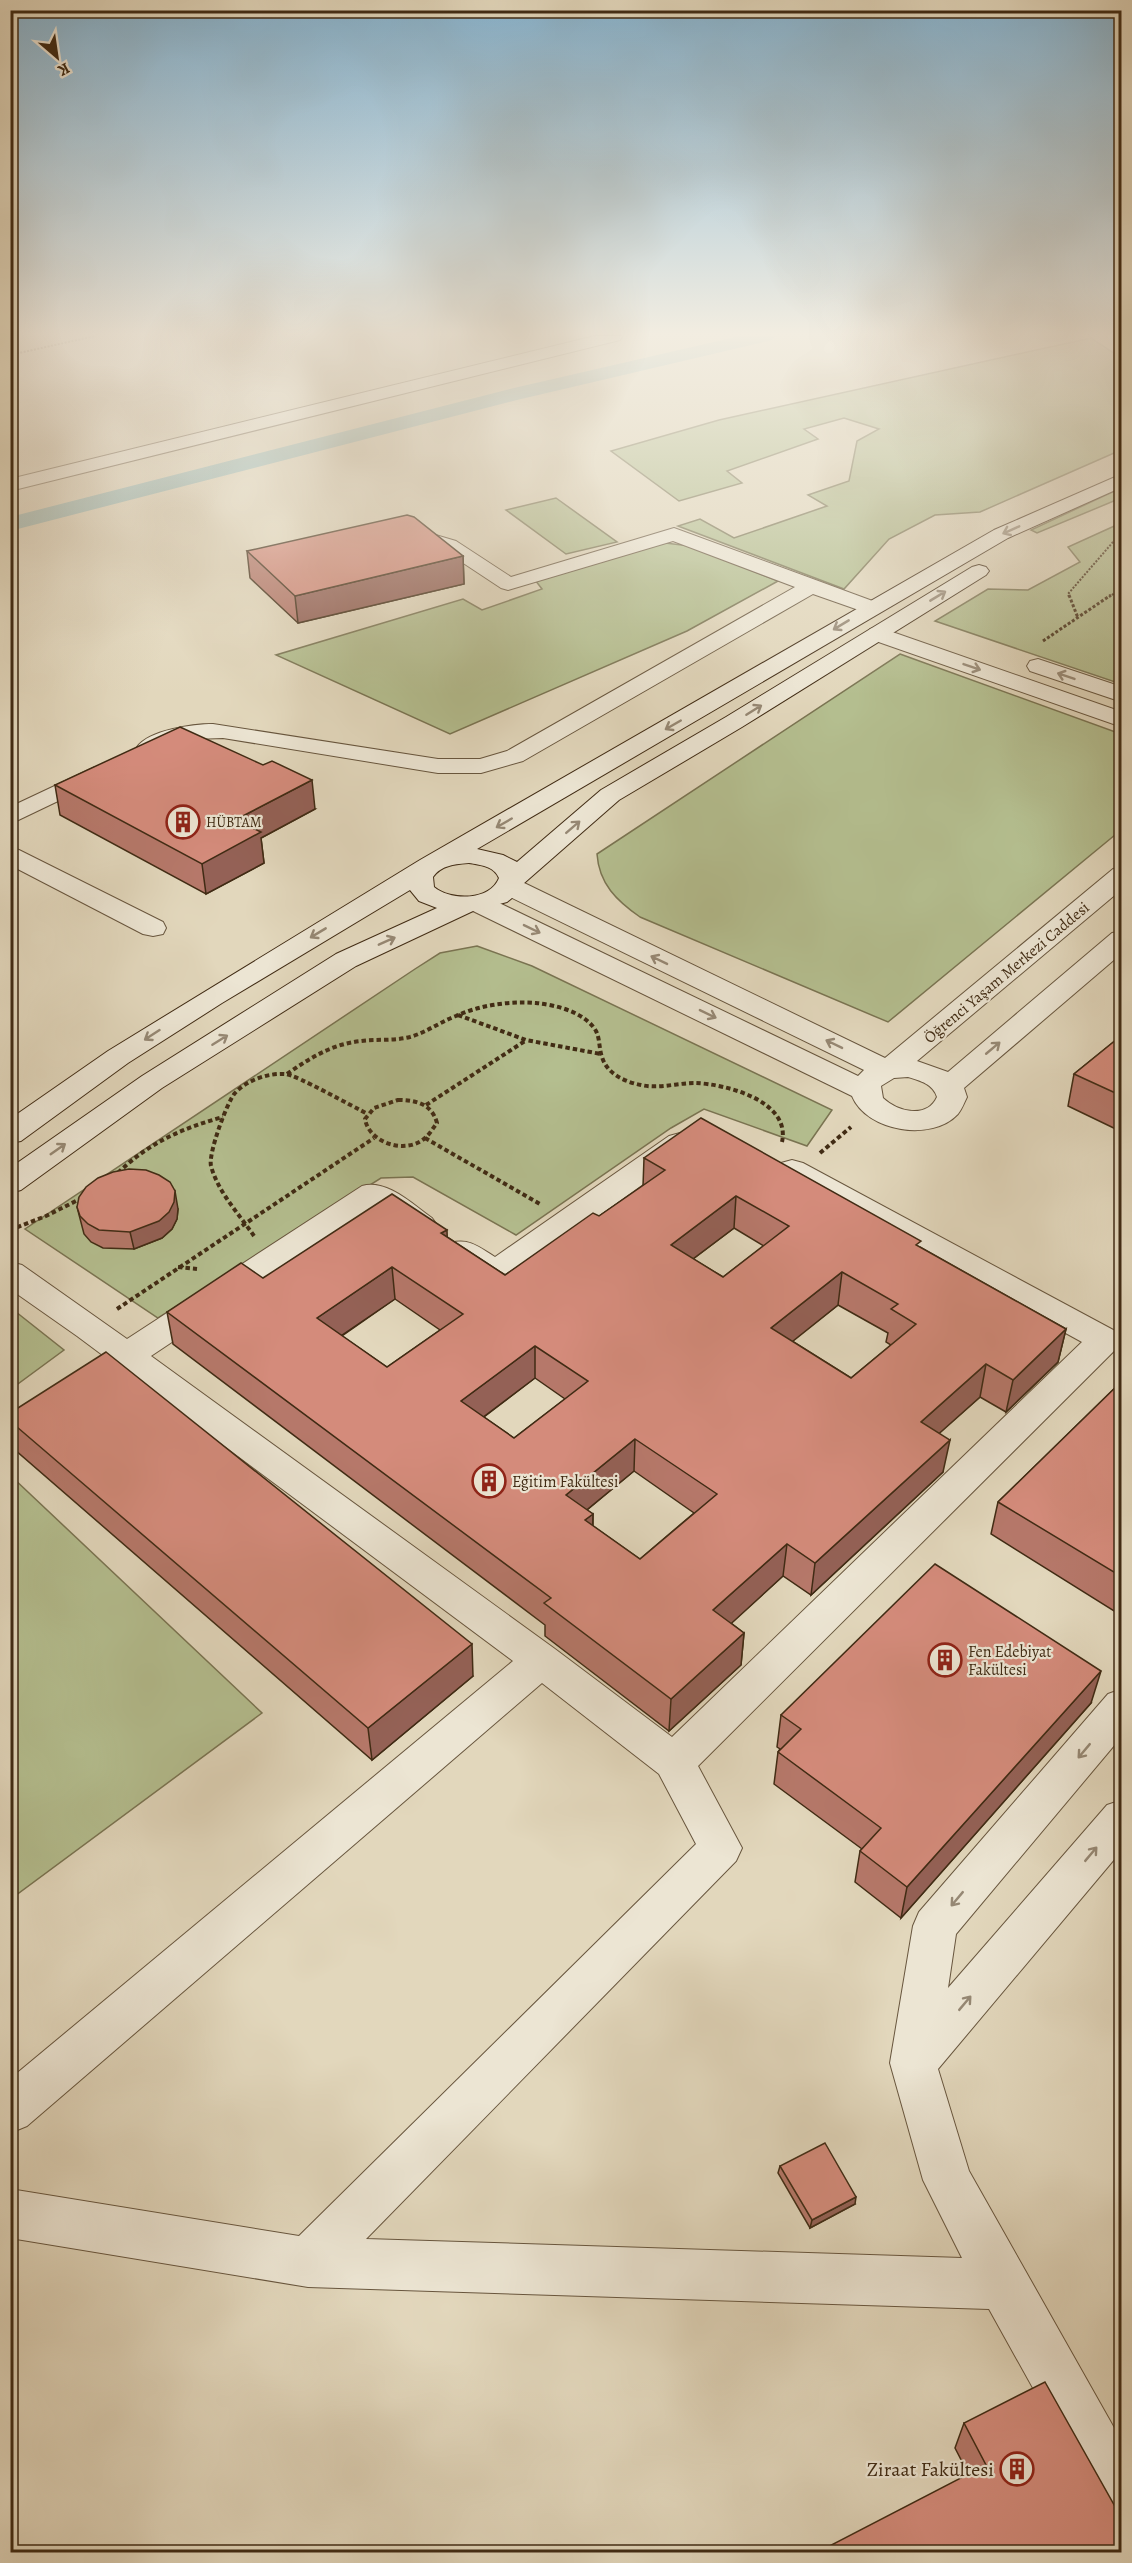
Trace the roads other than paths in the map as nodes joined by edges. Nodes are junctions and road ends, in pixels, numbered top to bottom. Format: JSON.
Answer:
{"nodes":[{"id":1,"x":126,"y":456,"type":"edge"},
{"id":2,"x":1122,"y":480,"type":"edge"},
{"id":3,"x":10,"y":484,"type":"edge"},
{"id":4,"x":1122,"y":503,"type":"edge"},
{"id":5,"x":401,"y":531,"type":"edge"},
{"id":6,"x":1041,"y":540,"type":"dead end"},
{"id":7,"x":999,"y":560,"type":"dead end"},
{"id":8,"x":812,"y":586,"type":"junction"},
{"id":9,"x":870,"y":608,"type":"junction"},
{"id":10,"x":878,"y":634,"type":"junction"},
{"id":11,"x":1017,"y":659,"type":"road end"},
{"id":12,"x":1122,"y":695,"type":"edge"},
{"id":13,"x":1122,"y":720,"type":"edge"},
{"id":14,"x":10,"y":817,"type":"edge"},
{"id":15,"x":10,"y":855,"type":"edge"},
{"id":16,"x":432,"y":865,"type":"junction"},
{"id":17,"x":1122,"y":875,"type":"edge"},
{"id":18,"x":512,"y":883,"type":"junction"},
{"id":19,"x":472,"y":905,"type":"junction"},
{"id":20,"x":153,"y":928,"type":"dead end"},
{"id":21,"x":1122,"y":939,"type":"edge"},
{"id":22,"x":889,"y":1069,"type":"junction"},
{"id":23,"x":949,"y":1086,"type":"junction"},
{"id":24,"x":870,"y":1099,"type":"junction"},
{"id":25,"x":707,"y":1124,"type":"edge"},
{"id":26,"x":10,"y":1134,"type":"edge"},
{"id":27,"x":780,"y":1163,"type":"edge"},
{"id":28,"x":10,"y":1183,"type":"edge"},
{"id":29,"x":10,"y":1273,"type":"edge"},
{"id":30,"x":127,"y":1355,"type":"junction"},
{"id":31,"x":541,"y":1660,"type":"junction"},
{"id":32,"x":1122,"y":1706,"type":"edge"},
{"id":33,"x":674,"y":1762,"type":"junction"},
{"id":34,"x":1122,"y":1818,"type":"edge"},
{"id":35,"x":914,"y":2063,"type":"junction"},
{"id":36,"x":10,"y":2110,"type":"edge"},
{"id":37,"x":10,"y":2213,"type":"edge"},
{"id":38,"x":308,"y":2262,"type":"junction"},
{"id":39,"x":1003,"y":2284,"type":"junction"},
{"id":40,"x":1122,"y":2495,"type":"edge"}],
"edges":[{"from":1,"to":3,"type":"street"},
{"from":2,"to":9,"type":"street","one_way":true},
{"from":4,"to":6,"type":"street"},
{"from":5,"to":8,"type":"street"},
{"from":10,"to":7,"type":"street","one_way":true},
{"from":8,"to":9,"type":"street"},
{"from":8,"to":14,"type":"street"},
{"from":9,"to":16,"type":"street","one_way":true},
{"from":10,"to":13,"type":"street","one_way":true},
{"from":18,"to":10,"type":"street","one_way":true},
{"from":12,"to":11,"type":"street","one_way":true},
{"from":15,"to":20,"type":"street"},
{"from":16,"to":18,"type":"street"},
{"from":16,"to":19,"type":"street"},
{"from":16,"to":26,"type":"street","one_way":true},
{"from":17,"to":22,"type":"street","name":"Öğrenci Yaşam Merkezi Caddesi"},
{"from":18,"to":19,"type":"street"},
{"from":22,"to":18,"type":"street","one_way":true},
{"from":19,"to":24,"type":"street","one_way":true},
{"from":28,"to":19,"type":"street","one_way":true},
{"from":23,"to":21,"type":"street","one_way":true},
{"from":22,"to":23,"type":"street"},
{"from":22,"to":24,"type":"street"},
{"from":23,"to":24,"type":"street"},
{"from":25,"to":30,"type":"street"},
{"from":27,"to":33,"type":"street"},
{"from":29,"to":30,"type":"street"},
{"from":30,"to":31,"type":"street"},
{"from":31,"to":33,"type":"street"},
{"from":31,"to":36,"type":"street"},
{"from":32,"to":35,"type":"street","one_way":true},
{"from":33,"to":38,"type":"street"},
{"from":35,"to":34,"type":"street","one_way":true},
{"from":35,"to":39,"type":"street"},
{"from":37,"to":38,"type":"street"},
{"from":38,"to":39,"type":"street"},
{"from":39,"to":40,"type":"street"}]}
